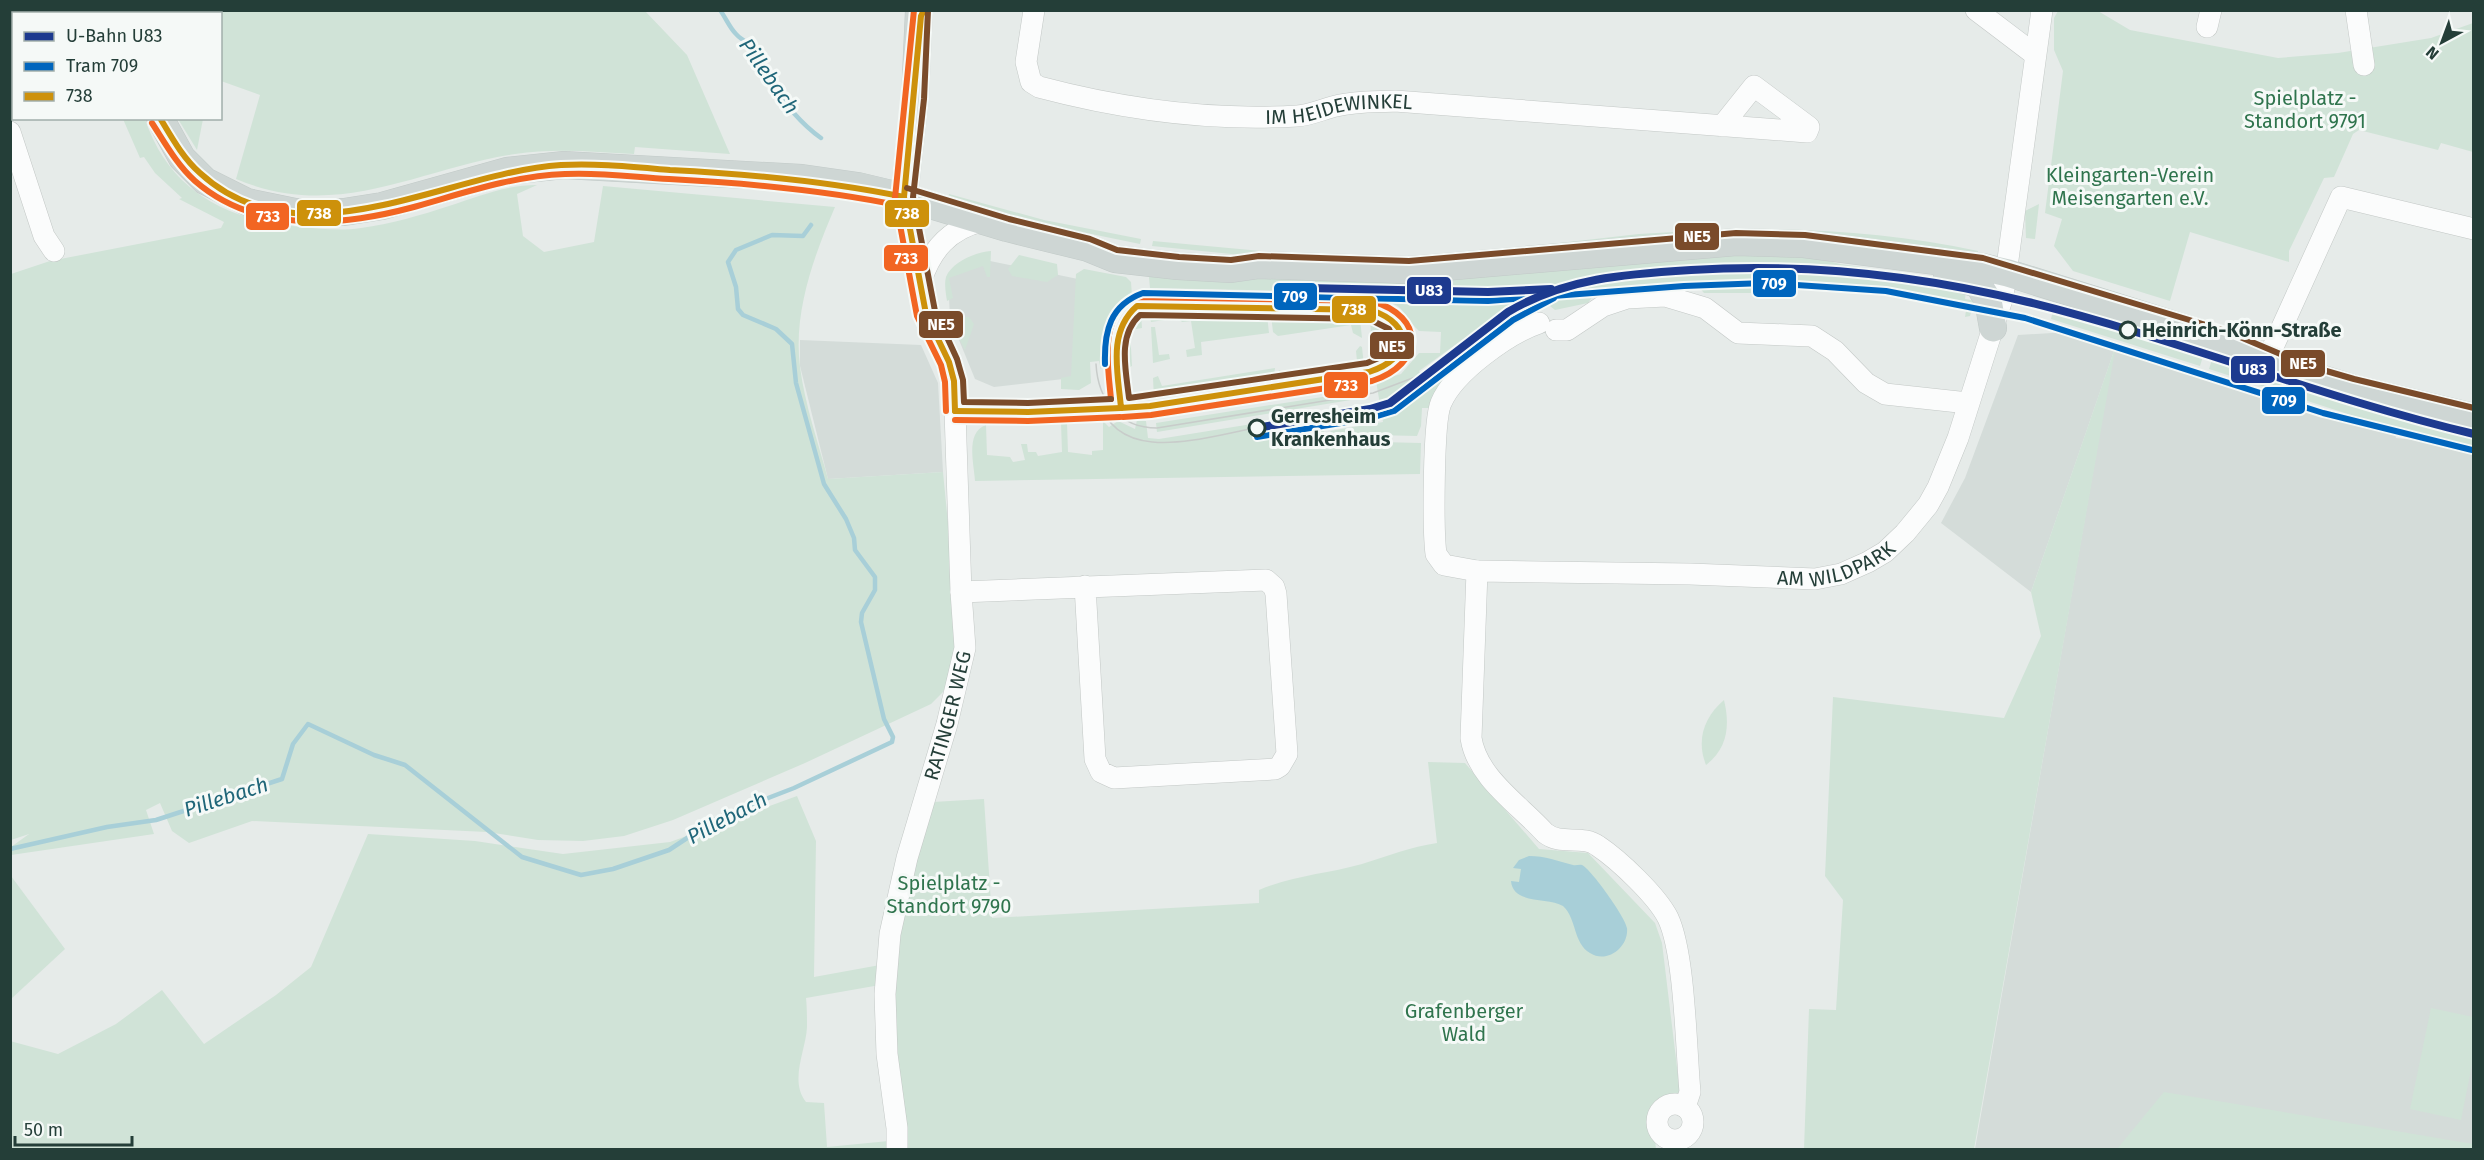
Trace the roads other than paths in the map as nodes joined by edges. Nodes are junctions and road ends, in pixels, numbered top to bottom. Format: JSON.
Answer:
{"nodes":[{"id":1,"x":1034,"y":10,"type":"edge"},
{"id":2,"x":1976,"y":10,"type":"edge"},
{"id":3,"x":2042,"y":10,"type":"edge"},
{"id":4,"x":2356,"y":10,"type":"edge"},
{"id":5,"x":922,"y":12,"type":"edge"},
{"id":6,"x":2034,"y":54,"type":"junction"},
{"id":7,"x":2364,"y":65,"type":"dead end"},
{"id":8,"x":161,"y":120,"type":"edge"},
{"id":9,"x":1722,"y":126,"type":"dead end"},
{"id":10,"x":10,"y":132,"type":"edge"},
{"id":11,"x":904,"y":197,"type":"junction"},
{"id":12,"x":982,"y":221,"type":"junction"},
{"id":13,"x":2474,"y":229,"type":"edge"},
{"id":14,"x":54,"y":251,"type":"dead end"},
{"id":15,"x":1902,"y":257,"type":"junction"},
{"id":16,"x":2008,"y":273,"type":"junction"},
{"id":17,"x":921,"y":282,"type":"junction"},
{"id":18,"x":1994,"y":328,"type":"junction"},
{"id":19,"x":2268,"y":358,"type":"junction"},
{"id":20,"x":1968,"y":404,"type":"junction"},
{"id":21,"x":2474,"y":417,"type":"edge"},
{"id":22,"x":1477,"y":571,"type":"junction"},
{"id":23,"x":1085,"y":586,"type":"junction"},
{"id":24,"x":961,"y":592,"type":"junction"},
{"id":25,"x":1685,"y":1107,"type":"dead end"},
{"id":26,"x":897,"y":1149,"type":"edge"}],
"edges":[{"from":1,"to":9,"type":"street","name":"IM HEIDEWINKEL"},
{"from":2,"to":6,"type":"street"},
{"from":3,"to":6,"type":"street"},
{"from":4,"to":7,"type":"street"},
{"from":5,"to":11,"type":"main road"},
{"from":6,"to":16,"type":"street"},
{"from":8,"to":11,"type":"main road"},
{"from":10,"to":14,"type":"street"},
{"from":11,"to":12,"type":"main road"},
{"from":11,"to":17,"type":"street","name":"RATINGER WEG"},
{"from":12,"to":15,"type":"main road"},
{"from":12,"to":17,"type":"street"},
{"from":13,"to":19,"type":"street"},
{"from":15,"to":16,"type":"main road"},
{"from":15,"to":18,"type":"main road"},
{"from":16,"to":18,"type":"street","name":"AM WILDPARK"},
{"from":16,"to":19,"type":"main road"},
{"from":17,"to":24,"type":"street","name":"RATINGER WEG"},
{"from":18,"to":20,"type":"street","name":"AM WILDPARK"},
{"from":19,"to":21,"type":"main road"},
{"from":20,"to":22,"type":"street","name":"AM WILDPARK"},
{"from":20,"to":22,"type":"street","name":"AM WILDPARK"},
{"from":22,"to":25,"type":"street"},
{"from":23,"to":23,"type":"street"},
{"from":23,"to":24,"type":"street"},
{"from":24,"to":26,"type":"street","name":"RATINGER WEG"}]}
